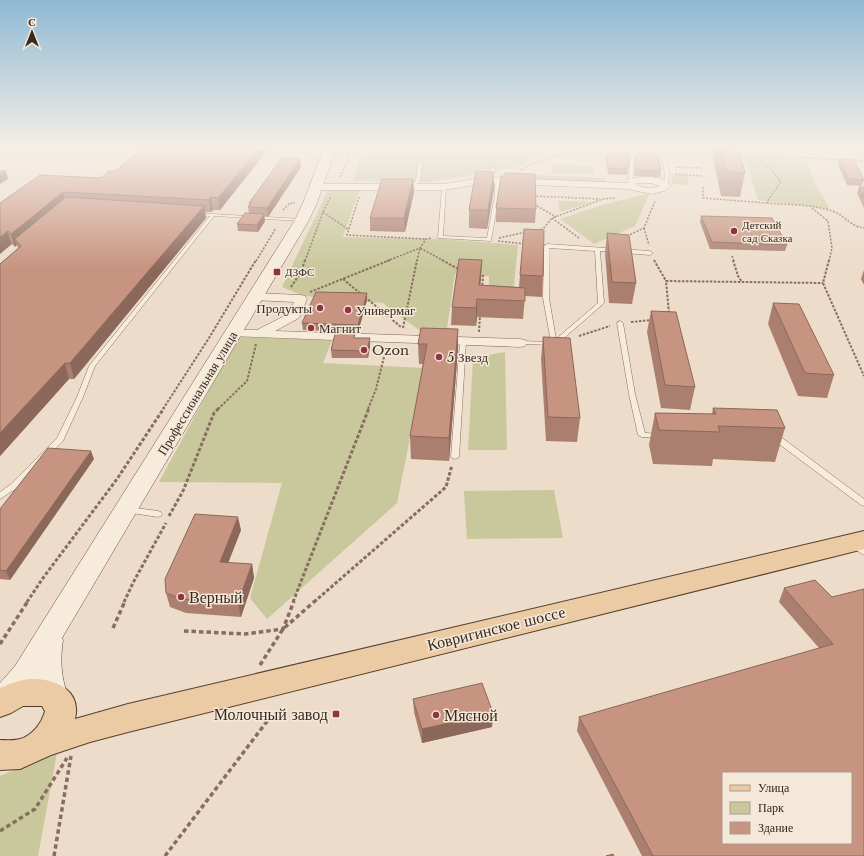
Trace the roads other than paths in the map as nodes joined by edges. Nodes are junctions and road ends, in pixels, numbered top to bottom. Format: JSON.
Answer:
{"nodes":[{"id":1,"x":444,"y":187,"type":"edge"},
{"id":2,"x":316,"y":188,"type":"edge"},
{"id":3,"x":497,"y":188,"type":"edge"},
{"id":4,"x":636,"y":188,"type":"edge"},
{"id":5,"x":662,"y":189,"type":"edge"},
{"id":6,"x":191,"y":214,"type":"edge"},
{"id":7,"x":213,"y":215,"type":"junction"},
{"id":8,"x":302,"y":220,"type":"junction"},
{"id":9,"x":597,"y":250,"type":"junction"},
{"id":10,"x":650,"y":253,"type":"dead end"},
{"id":11,"x":256,"y":296,"type":"junction"},
{"id":12,"x":620,"y":323,"type":"road end"},
{"id":13,"x":234,"y":333,"type":"junction"},
{"id":14,"x":259,"y":334,"type":"junction"},
{"id":15,"x":463,"y":342,"type":"junction"},
{"id":16,"x":520,"y":343,"type":"joint"},
{"id":17,"x":554,"y":344,"type":"junction"},
{"id":18,"x":769,"y":432,"type":"edge"},
{"id":19,"x":664,"y":436,"type":"edge"},
{"id":20,"x":455,"y":457,"type":"road end"},
{"id":21,"x":0,"y":496,"type":"edge"},
{"id":22,"x":864,"y":503,"type":"edge"},
{"id":23,"x":126,"y":510,"type":"junction"},
{"id":24,"x":158,"y":514,"type":"dead end"},
{"id":25,"x":860,"y":545,"type":"edge"},
{"id":26,"x":51,"y":632,"type":"junction"},
{"id":27,"x":57,"y":702,"type":"junction"},
{"id":28,"x":1,"y":703,"type":"edge"},
{"id":29,"x":128,"y":718,"type":"junction"},
{"id":30,"x":42,"y":744,"type":"junction"},
{"id":31,"x":2,"y":757,"type":"edge"}],
"edges":[{"from":1,"to":3,"type":"lane"},
{"from":2,"to":8,"type":"main road","name":"Профессиональная улица"},
{"from":4,"to":5,"type":"street"},
{"from":6,"to":7,"type":"lane"},
{"from":7,"to":8,"type":"lane"},
{"from":7,"to":21,"type":"lane"},
{"from":8,"to":11,"type":"main road","name":"Профессиональная улица"},
{"from":9,"to":10,"type":"lane"},
{"from":9,"to":17,"type":"lane"},
{"from":9,"to":17,"type":"lane"},
{"from":11,"to":13,"type":"main road","name":"Профессиональная улица"},
{"from":11,"to":14,"type":"street"},
{"from":12,"to":19,"type":"lane"},
{"from":13,"to":14,"type":"street"},
{"from":13,"to":23,"type":"main road","name":"Профессиональная улица"},
{"from":14,"to":15,"type":"street"},
{"from":15,"to":16,"type":"street"},
{"from":15,"to":20,"type":"lane"},
{"from":16,"to":17,"type":"lane"},
{"from":18,"to":22,"type":"lane"},
{"from":23,"to":24,"type":"lane"},
{"from":23,"to":26,"type":"main road","name":"Профессиональная улица"},
{"from":25,"to":29,"type":"main road","name":"Ковригинское шоссе"},
{"from":26,"to":27,"type":"main road","name":"Профессиональная улица"},
{"from":26,"to":28,"type":"main road","name":"Профессиональная улица"},
{"from":27,"to":28,"type":"main road","name":"Профессиональная улица"},
{"from":27,"to":29,"type":"main road","name":"Ковригинское шоссе"},
{"from":27,"to":30,"type":"main road","name":"Профессиональная улица"},
{"from":29,"to":30,"type":"main road","name":"Ковригинское шоссе"},
{"from":30,"to":31,"type":"main road","name":"Профессиональная улица"}]}
